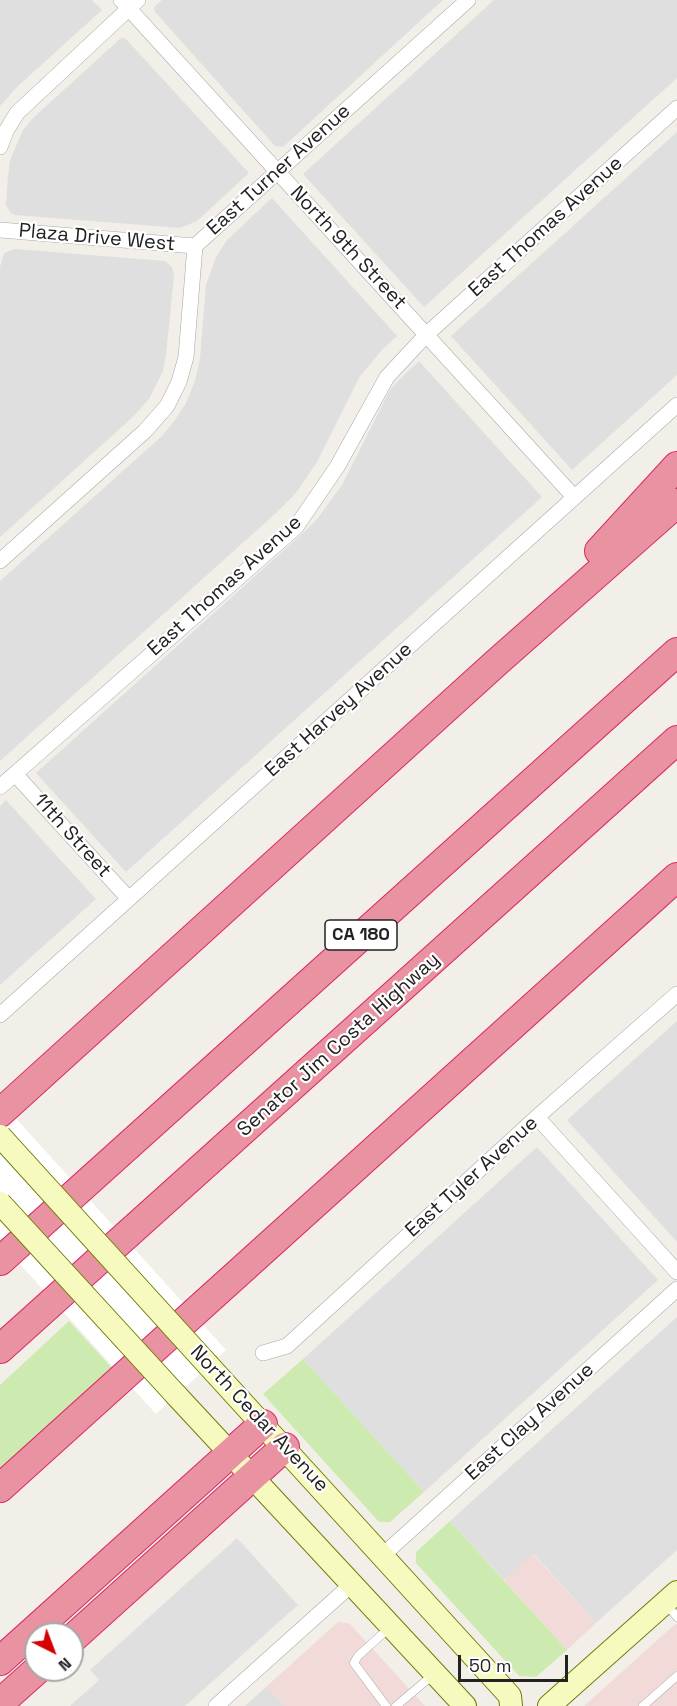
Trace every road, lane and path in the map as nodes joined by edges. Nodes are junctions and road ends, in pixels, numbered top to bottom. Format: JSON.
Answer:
{"nodes":[{"id":1,"x":468,"y":0,"type":"edge"},
{"id":2,"x":129,"y":3,"type":"edge"},
{"id":3,"x":677,"y":108,"type":"edge"},
{"id":4,"x":0,"y":147,"type":"edge"},
{"id":5,"x":278,"y":172,"type":"junction"},
{"id":6,"x":0,"y":230,"type":"edge"},
{"id":7,"x":195,"y":246,"type":"junction"},
{"id":8,"x":427,"y":334,"type":"junction"},
{"id":9,"x":677,"y":405,"type":"edge"},
{"id":10,"x":677,"y":466,"type":"edge"},
{"id":11,"x":574,"y":497,"type":"junction"},
{"id":12,"x":677,"y":503,"type":"edge"},
{"id":13,"x":0,"y":561,"type":"edge"},
{"id":14,"x":677,"y":647,"type":"edge"},
{"id":15,"x":677,"y":652,"type":"edge"},
{"id":16,"x":496,"y":663,"type":"junction"},
{"id":17,"x":633,"y":690,"type":"junction"},
{"id":18,"x":677,"y":740,"type":"edge"},
{"id":19,"x":677,"y":760,"type":"edge"},
{"id":20,"x":15,"y":774,"type":"junction"},
{"id":21,"x":0,"y":787,"type":"edge"},
{"id":22,"x":677,"y":877,"type":"edge"},
{"id":23,"x":677,"y":890,"type":"edge"},
{"id":24,"x":129,"y":899,"type":"junction"},
{"id":25,"x":459,"y":937,"type":"junction"},
{"id":26,"x":677,"y":994,"type":"edge"},
{"id":27,"x":526,"y":1013,"type":"junction"},
{"id":28,"x":0,"y":1015,"type":"edge"},
{"id":29,"x":0,"y":1113,"type":"edge"},
{"id":30,"x":537,"y":1117,"type":"junction"},
{"id":31,"x":0,"y":1136,"type":"edge"},
{"id":32,"x":89,"y":1181,"type":"junction"},
{"id":33,"x":0,"y":1203,"type":"edge"},
{"id":34,"x":130,"y":1232,"type":"junction"},
{"id":35,"x":0,"y":1248,"type":"edge"},
{"id":36,"x":0,"y":1261,"type":"edge"},
{"id":37,"x":677,"y":1272,"type":"edge"},
{"id":38,"x":677,"y":1289,"type":"edge"},
{"id":39,"x":0,"y":1349,"type":"edge"},
{"id":40,"x":263,"y":1353,"type":"dead end"},
{"id":41,"x":0,"y":1364,"type":"edge"},
{"id":42,"x":263,"y":1424,"type":"junction"},
{"id":43,"x":285,"y":1447,"type":"junction"},
{"id":44,"x":230,"y":1454,"type":"junction"},
{"id":45,"x":252,"y":1477,"type":"junction"},
{"id":46,"x":0,"y":1488,"type":"edge"},
{"id":47,"x":383,"y":1555,"type":"junction"},
{"id":48,"x":351,"y":1586,"type":"junction"},
{"id":49,"x":673,"y":1604,"type":"edge"},
{"id":50,"x":390,"y":1627,"type":"junction"},
{"id":51,"x":84,"y":1628,"type":"edge"},
{"id":52,"x":0,"y":1661,"type":"edge"},
{"id":53,"x":434,"y":1674,"type":"junction"},
{"id":54,"x":677,"y":1676,"type":"edge"},
{"id":55,"x":24,"y":1682,"type":"edge"},
{"id":56,"x":0,"y":1703,"type":"edge"},
{"id":57,"x":216,"y":1706,"type":"edge"},
{"id":58,"x":386,"y":1706,"type":"edge"},
{"id":59,"x":396,"y":1706,"type":"edge"},
{"id":60,"x":465,"y":1706,"type":"edge"},
{"id":61,"x":511,"y":1706,"type":"edge"},
{"id":62,"x":549,"y":1706,"type":"edge"},
{"id":63,"x":643,"y":1706,"type":"edge"}],
"edges":[{"from":1,"to":5,"type":"street","name":"East Turner Avenue"},
{"from":2,"to":4,"type":"street"},
{"from":2,"to":5,"type":"street","name":"North 9th Street"},
{"from":3,"to":8,"type":"street","name":"East Thomas Avenue"},
{"from":5,"to":7,"type":"street","name":"East Turner Avenue"},
{"from":5,"to":8,"type":"street","name":"North 9th Street"},
{"from":6,"to":7,"type":"street","name":"Plaza Drive West"},
{"from":7,"to":13,"type":"street","name":"East Turner Avenue"},
{"from":8,"to":11,"type":"street","name":"North 9th Street"},
{"from":8,"to":20,"type":"street","name":"East Thomas Avenue"},
{"from":9,"to":11,"type":"street","name":"East Harvey Avenue"},
{"from":10,"to":16,"type":"highway"},
{"from":11,"to":24,"type":"street","name":"East Harvey Avenue"},
{"from":12,"to":16,"type":"highway"},
{"from":14,"to":17,"type":"highway"},
{"from":15,"to":17,"type":"highway","number":"CA 180"},
{"from":16,"to":29,"type":"highway"},
{"from":17,"to":32,"type":"highway","number":"CA 180"},
{"from":18,"to":25,"type":"highway","name":"Senator Jim Costa Highway"},
{"from":19,"to":25,"type":"highway"},
{"from":20,"to":21,"type":"street","name":"East Thomas Avenue"},
{"from":20,"to":24,"type":"street","name":"11th Street"},
{"from":22,"to":27,"type":"highway"},
{"from":23,"to":27,"type":"highway"},
{"from":24,"to":28,"type":"street","name":"East Harvey Avenue"},
{"from":25,"to":34,"type":"highway","name":"Senator Jim Costa Highway"},
{"from":26,"to":30,"type":"street","name":"East Tyler Avenue"},
{"from":27,"to":46,"type":"highway"},
{"from":30,"to":37,"type":"street"},
{"from":30,"to":40,"type":"street","name":"East Tyler Avenue"},
{"from":31,"to":42,"type":"main road","name":"North Cedar Avenue","bridge":true},
{"from":32,"to":35,"type":"highway"},
{"from":32,"to":36,"type":"highway","number":"CA 180"},
{"from":33,"to":44,"type":"main road","bridge":true},
{"from":34,"to":39,"type":"highway","name":"Senator Jim Costa Highway"},
{"from":34,"to":41,"type":"highway"},
{"from":38,"to":47,"type":"street","name":"East Clay Avenue"},
{"from":42,"to":43,"type":"main road","name":"North Cedar Avenue"},
{"from":42,"to":44,"type":"highway"},
{"from":43,"to":45,"type":"highway"},
{"from":43,"to":47,"type":"main road","name":"North Cedar Avenue"},
{"from":44,"to":45,"type":"main road"},
{"from":44,"to":52,"type":"highway"},
{"from":45,"to":48,"type":"main road"},
{"from":45,"to":51,"type":"highway"},
{"from":47,"to":61,"type":"main road","name":"North Cedar Avenue"},
{"from":48,"to":50,"type":"main road"},
{"from":48,"to":57,"type":"street"},
{"from":49,"to":62,"type":"main road"},
{"from":50,"to":53,"type":"main road"},
{"from":50,"to":58,"type":"lane"},
{"from":53,"to":59,"type":"lane"},
{"from":53,"to":60,"type":"main road"},
{"from":54,"to":63,"type":"lane"},
{"from":55,"to":56,"type":"highway"}]}
